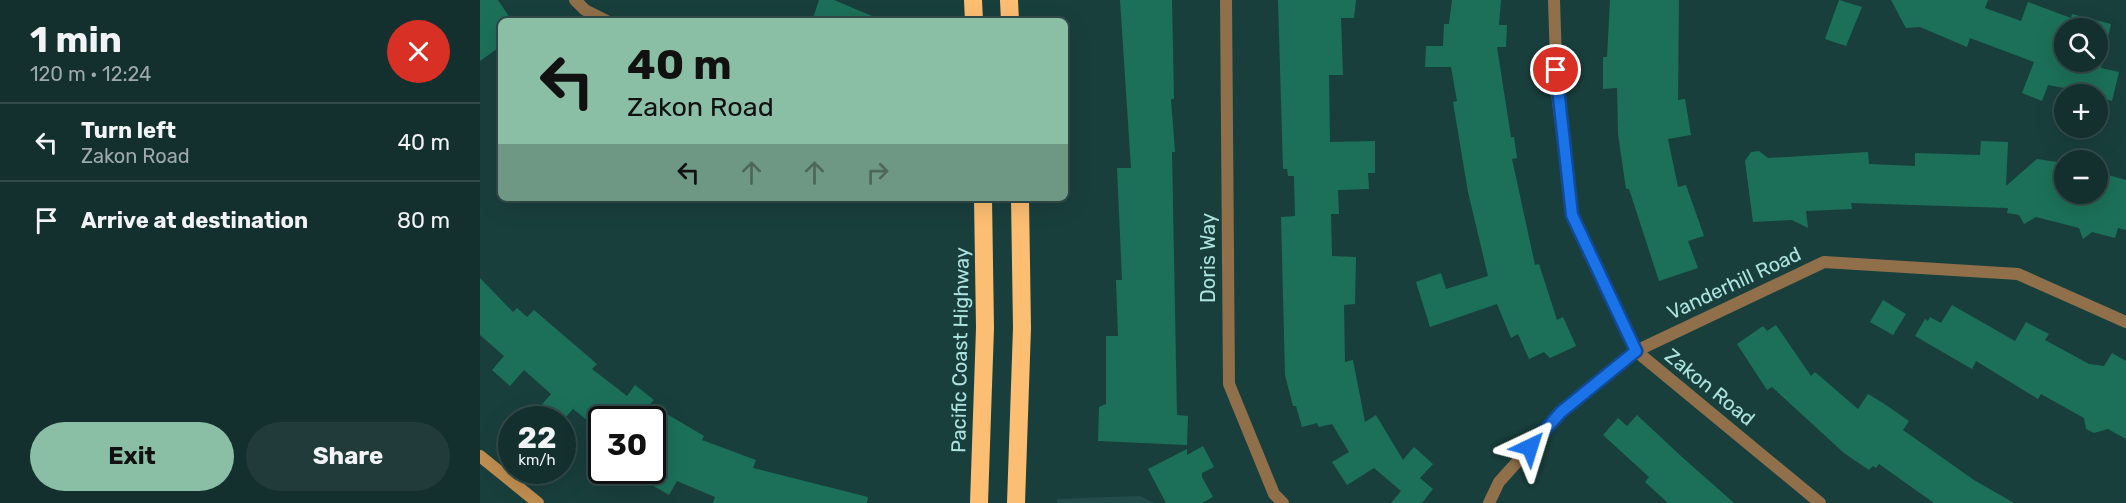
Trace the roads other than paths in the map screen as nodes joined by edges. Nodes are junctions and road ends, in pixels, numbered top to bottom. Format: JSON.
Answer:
{"nodes":[{"id":1,"x":575,"y":0,"type":"edge"},
{"id":2,"x":972,"y":0,"type":"edge"},
{"id":3,"x":1009,"y":0,"type":"edge"},
{"id":4,"x":1226,"y":0,"type":"edge"},
{"id":5,"x":1554,"y":0,"type":"edge"},
{"id":6,"x":601,"y":18,"type":"edge"},
{"id":7,"x":974,"y":18,"type":"edge"},
{"id":8,"x":1010,"y":18,"type":"edge"},
{"id":9,"x":983,"y":201,"type":"edge"},
{"id":10,"x":1020,"y":201,"type":"edge"},
{"id":11,"x":2126,"y":322,"type":"edge"},
{"id":12,"x":1636,"y":351,"type":"junction"},
{"id":13,"x":480,"y":456,"type":"edge"},
{"id":14,"x":538,"y":503,"type":"edge"},
{"id":15,"x":980,"y":503,"type":"edge"},
{"id":16,"x":1016,"y":503,"type":"edge"},
{"id":17,"x":1284,"y":503,"type":"edge"},
{"id":18,"x":1489,"y":503,"type":"edge"},
{"id":19,"x":1820,"y":503,"type":"edge"}],
"edges":[{"from":1,"to":6,"type":"street"},
{"from":2,"to":7,"type":"highway"},
{"from":3,"to":8,"type":"highway"},
{"from":4,"to":17,"type":"street","name":"Doris Way"},
{"from":5,"to":12,"type":"street","name":"Zakon Road"},
{"from":9,"to":15,"type":"highway","name":"Pacific Coast Highway"},
{"from":10,"to":16,"type":"highway"},
{"from":11,"to":12,"type":"street","name":"Vanderhill Road"},
{"from":12,"to":18,"type":"street","name":"Vanderhill Road"},
{"from":12,"to":19,"type":"street","name":"Zakon Road"},
{"from":13,"to":14,"type":"street"}]}
